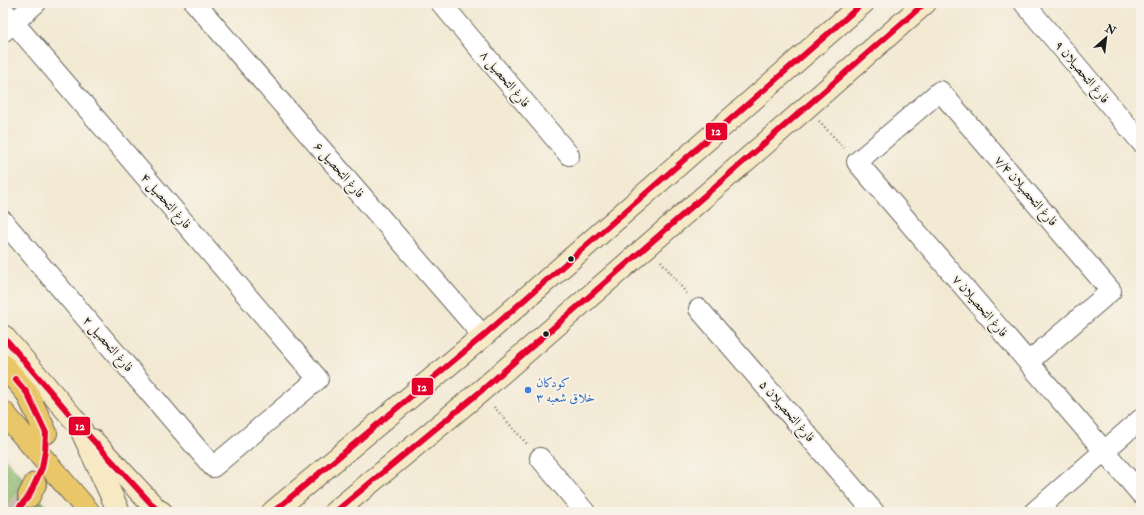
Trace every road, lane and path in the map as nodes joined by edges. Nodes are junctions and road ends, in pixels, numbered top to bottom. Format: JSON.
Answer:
{"nodes":[{"id":1,"x":36,"y":3,"type":"edge"},
{"id":2,"x":196,"y":3,"type":"edge"},
{"id":3,"x":440,"y":3,"type":"edge"},
{"id":4,"x":863,"y":3,"type":"edge"},
{"id":5,"x":925,"y":3,"type":"edge"},
{"id":6,"x":1024,"y":3,"type":"edge"},
{"id":7,"x":7,"y":21,"type":"edge"},
{"id":8,"x":807,"y":107,"type":"junction"},
{"id":9,"x":1141,"y":142,"type":"edge"},
{"id":10,"x":569,"y":155,"type":"dead end"},
{"id":11,"x":856,"y":162,"type":"junction"},
{"id":12,"x":3,"y":221,"type":"edge"},
{"id":13,"x":649,"y":245,"type":"junction"},
{"id":14,"x":699,"y":309,"type":"joint"},
{"id":15,"x":3,"y":336,"type":"edge"},
{"id":16,"x":483,"y":336,"type":"junction"},
{"id":17,"x":1028,"y":362,"type":"junction"},
{"id":18,"x":3,"y":365,"type":"edge"},
{"id":19,"x":481,"y":391,"type":"junction"},
{"id":20,"x":3,"y":412,"type":"edge"},
{"id":21,"x":1141,"y":419,"type":"edge"},
{"id":22,"x":79,"y":425,"type":"junction"},
{"id":23,"x":46,"y":433,"type":"dead end"},
{"id":24,"x":1104,"y":451,"type":"junction"},
{"id":25,"x":540,"y":458,"type":"joint"},
{"id":26,"x":214,"y":467,"type":"joint"},
{"id":27,"x":1141,"y":494,"type":"edge"},
{"id":28,"x":89,"y":512,"type":"edge"},
{"id":29,"x":119,"y":512,"type":"edge"},
{"id":30,"x":161,"y":512,"type":"edge"},
{"id":31,"x":273,"y":512,"type":"edge"},
{"id":32,"x":336,"y":512,"type":"edge"},
{"id":33,"x":584,"y":512,"type":"edge"},
{"id":34,"x":874,"y":512,"type":"edge"},
{"id":35,"x":1034,"y":512,"type":"edge"}],
"edges":[{"from":1,"to":7,"type":"street"},
{"from":2,"to":16,"type":"street","name":"فارغ التحصیل ۶"},
{"from":3,"to":10,"type":"street","name":"فارغ التحصیل ۸"},
{"from":4,"to":16,"type":"main road"},
{"from":5,"to":8,"type":"main road"},
{"from":6,"to":9,"type":"street","name":"فارغ التحصیلان ۹"},
{"from":7,"to":26,"type":"street","name":"فارغ التحصیل ۴"},
{"from":8,"to":11,"type":"path"},
{"from":8,"to":13,"type":"main road"},
{"from":11,"to":17,"type":"street","name":"فارغ التحصیلان ۷"},
{"from":11,"to":17,"type":"street","name":"فارغ التحصیلان ۷/۴"},
{"from":12,"to":26,"type":"street","name":"فارغ التحصیل ۲"},
{"from":13,"to":14,"type":"path"},
{"from":13,"to":19,"type":"main road"},
{"from":14,"to":34,"type":"street","name":"فارغ التحصیلان ۵"},
{"from":15,"to":22,"type":"main road"},
{"from":16,"to":31,"type":"main road"},
{"from":17,"to":24,"type":"street","name":"فارغ التحصیلان ۷"},
{"from":18,"to":23,"type":"highway"},
{"from":19,"to":25,"type":"path"},
{"from":19,"to":32,"type":"main road"},
{"from":20,"to":28,"type":"highway"},
{"from":21,"to":24,"type":"street"},
{"from":22,"to":29,"type":"main road"},
{"from":22,"to":30,"type":"main road"},
{"from":24,"to":27,"type":"street","name":"فارغ التحصیلان ۷"},
{"from":24,"to":35,"type":"street"},
{"from":25,"to":33,"type":"street"}]}
